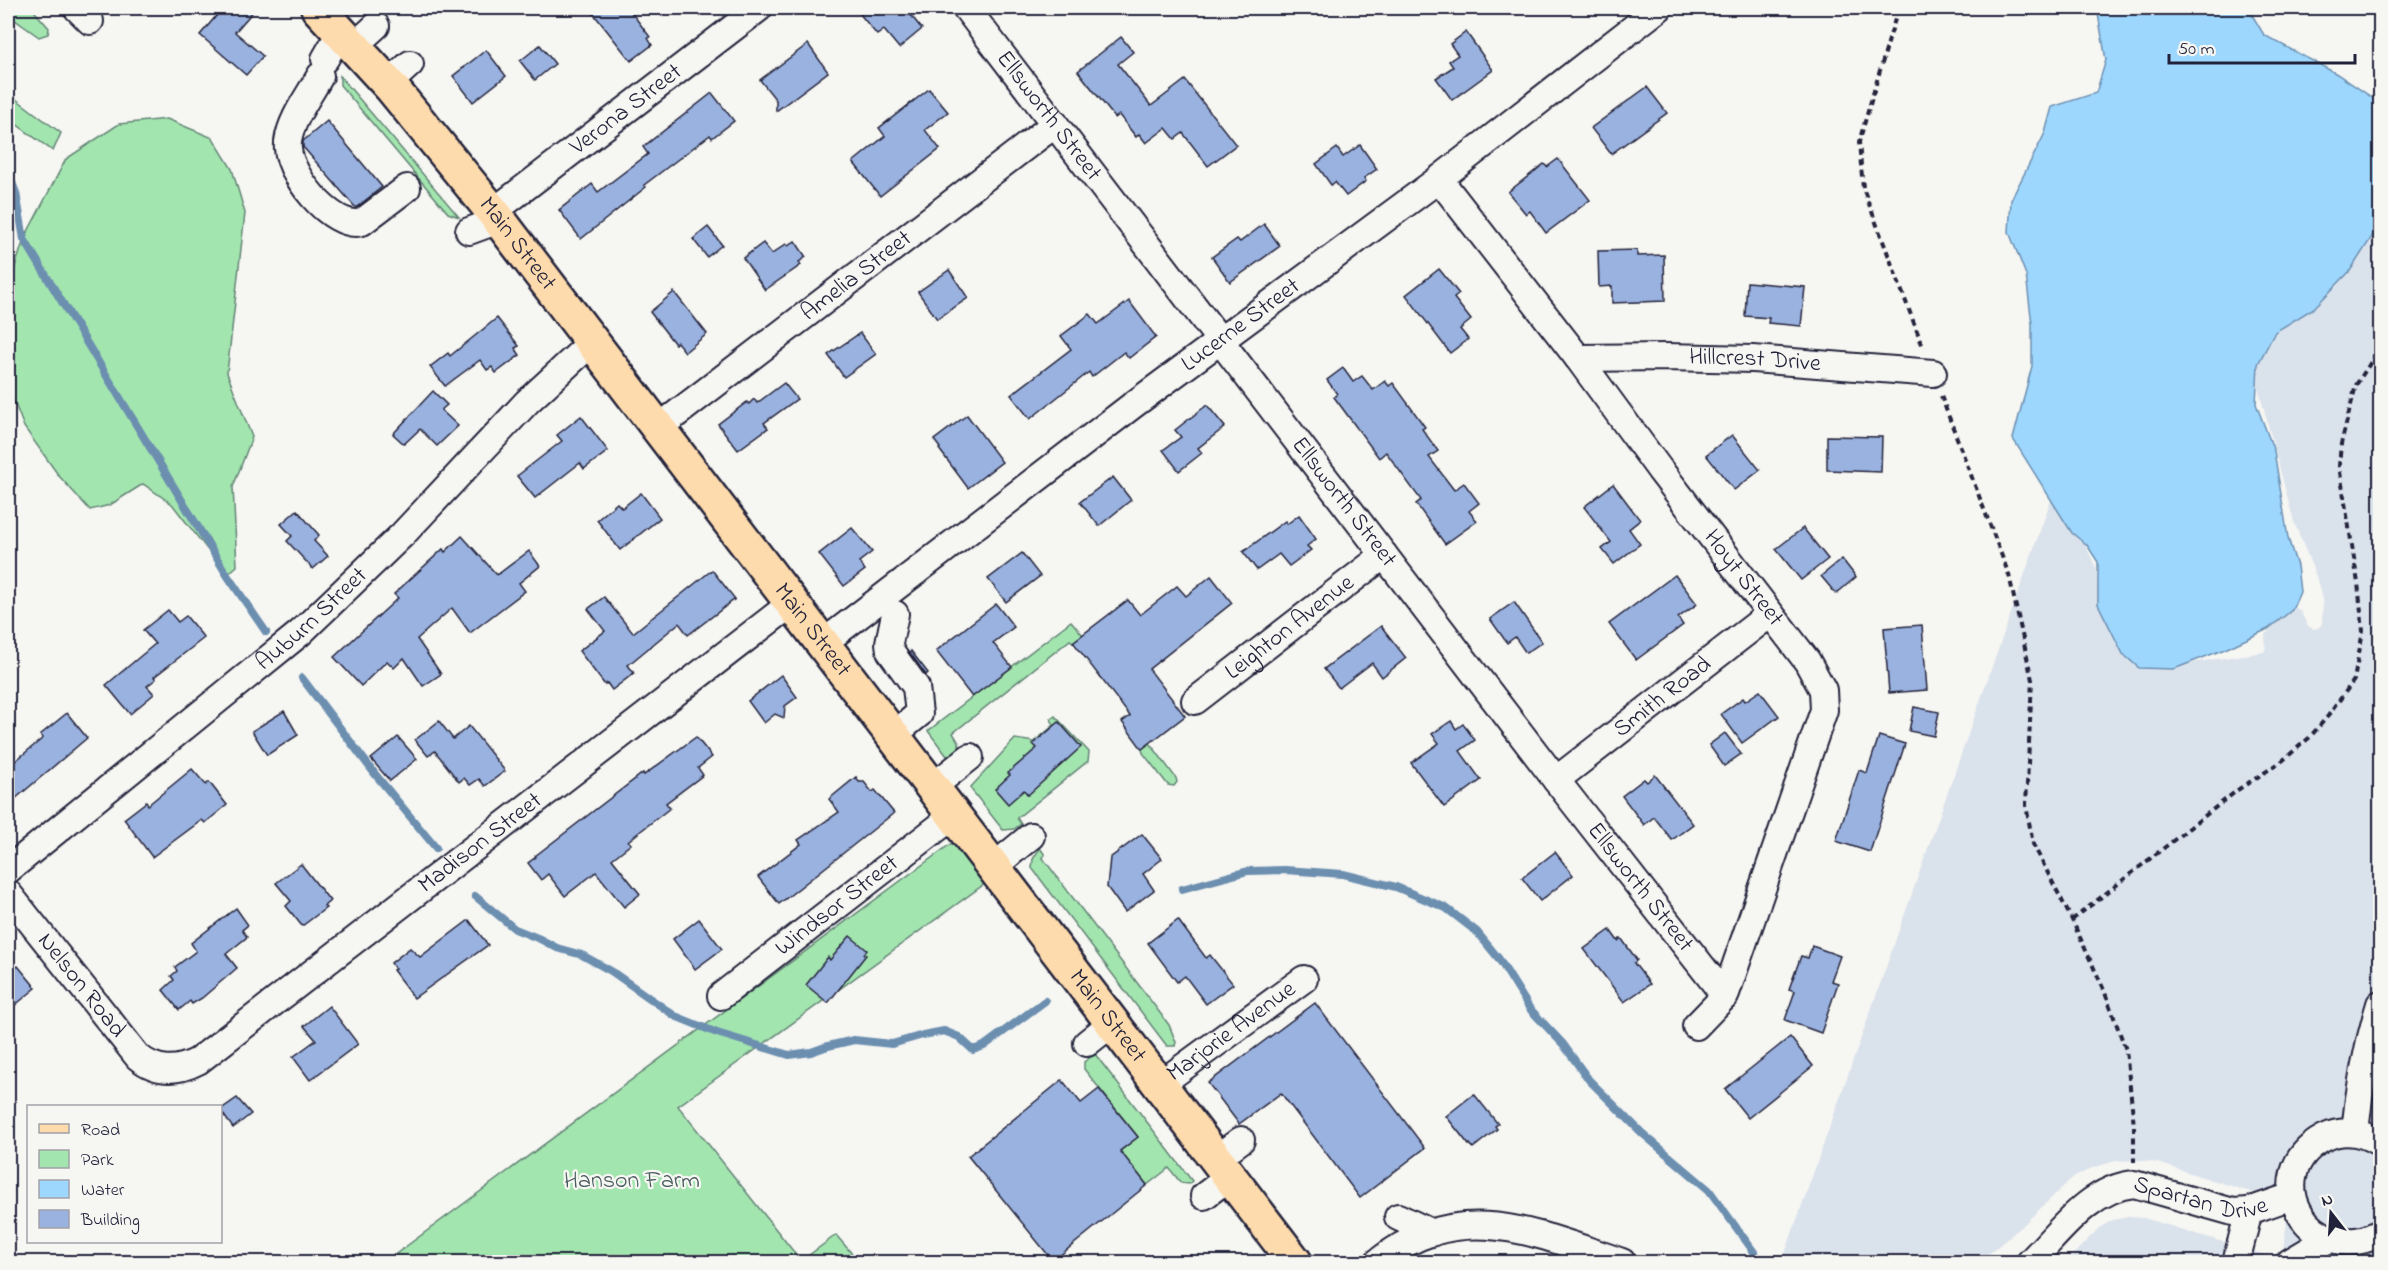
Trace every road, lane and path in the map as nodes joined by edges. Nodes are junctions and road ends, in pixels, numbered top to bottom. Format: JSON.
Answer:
{"nodes":[{"id":1,"x":318,"y":8,"type":"edge"},
{"id":2,"x":759,"y":8,"type":"edge"},
{"id":3,"x":966,"y":8,"type":"edge"},
{"id":4,"x":1896,"y":8,"type":"edge"},
{"id":5,"x":1652,"y":10,"type":"edge"},
{"id":6,"x":357,"y":34,"type":"junction"},
{"id":7,"x":1055,"y":124,"type":"junction"},
{"id":8,"x":1439,"y":179,"type":"junction"},
{"id":9,"x":407,"y":188,"type":"dead end"},
{"id":10,"x":487,"y":221,"type":"junction"},
{"id":11,"x":592,"y":342,"type":"junction"},
{"id":12,"x":1221,"y":342,"type":"junction"},
{"id":13,"x":2380,"y":348,"type":"edge"},
{"id":14,"x":1578,"y":358,"type":"junction"},
{"id":15,"x":1933,"y":373,"type":"junction"},
{"id":16,"x":658,"y":428,"type":"junction"},
{"id":17,"x":1384,"y":555,"type":"junction"},
{"id":18,"x":792,"y":603,"type":"junction"},
{"id":19,"x":888,"y":606,"type":"junction"},
{"id":20,"x":1770,"y":614,"type":"junction"},
{"id":21,"x":823,"y":643,"type":"junction"},
{"id":22,"x":1196,"y":700,"type":"dead end"},
{"id":23,"x":922,"y":712,"type":"dead end"},
{"id":24,"x":892,"y":736,"type":"junction"},
{"id":25,"x":970,"y":757,"type":"dead end"},
{"id":26,"x":1556,"y":780,"type":"junction"},
{"id":27,"x":932,"y":788,"type":"junction"},
{"id":28,"x":953,"y":816,"type":"junction"},
{"id":29,"x":1031,"y":836,"type":"dead end"},
{"id":30,"x":992,"y":867,"type":"junction"},
{"id":31,"x":8,"y":870,"type":"edge"},
{"id":32,"x":8,"y":893,"type":"edge"},
{"id":33,"x":2072,"y":920,"type":"junction"},
{"id":34,"x":1304,"y":979,"type":"dead end"},
{"id":35,"x":721,"y":996,"type":"dead end"},
{"id":36,"x":1725,"y":996,"type":"junction"},
{"id":37,"x":2380,"y":1004,"type":"edge"},
{"id":38,"x":1112,"y":1023,"type":"junction"},
{"id":39,"x":1696,"y":1026,"type":"dead end"},
{"id":40,"x":1087,"y":1043,"type":"dead end"},
{"id":41,"x":164,"y":1070,"type":"joint"},
{"id":42,"x":1159,"y":1085,"type":"junction"},
{"id":43,"x":2355,"y":1132,"type":"junction"},
{"id":44,"x":2380,"y":1143,"type":"edge"},
{"id":45,"x":2134,"y":1184,"type":"junction"},
{"id":46,"x":2292,"y":1196,"type":"junction"},
{"id":47,"x":2249,"y":1210,"type":"junction"},
{"id":48,"x":1398,"y":1217,"type":"dead end"},
{"id":49,"x":1432,"y":1233,"type":"junction"},
{"id":50,"x":2380,"y":1233,"type":"edge"},
{"id":51,"x":2327,"y":1240,"type":"junction"},
{"id":52,"x":1295,"y":1263,"type":"edge"},
{"id":53,"x":1378,"y":1263,"type":"edge"},
{"id":54,"x":1622,"y":1263,"type":"edge"},
{"id":55,"x":2030,"y":1263,"type":"edge"},
{"id":56,"x":2236,"y":1263,"type":"edge"},
{"id":57,"x":2290,"y":1263,"type":"edge"}],
"edges":[{"from":1,"to":6,"type":"main road","name":"Main Street"},
{"from":2,"to":10,"type":"street","name":"Verona Street"},
{"from":3,"to":7,"type":"street","name":"Ellsworth Street"},
{"from":4,"to":15,"type":"path"},
{"from":5,"to":8,"type":"street","name":"Lucerne Street"},
{"from":6,"to":9,"type":"street"},
{"from":6,"to":10,"type":"main road","name":"Main Street"},
{"from":7,"to":12,"type":"street","name":"Ellsworth Street"},
{"from":7,"to":16,"type":"street","name":"Amelia Street"},
{"from":8,"to":12,"type":"street","name":"Lucerne Street"},
{"from":8,"to":14,"type":"street","name":"Hoyt Street"},
{"from":10,"to":11,"type":"main road","name":"Main Street"},
{"from":11,"to":16,"type":"main road","name":"Main Street"},
{"from":11,"to":31,"type":"street","name":"Auburn Street"},
{"from":12,"to":17,"type":"street","name":"Ellsworth Street"},
{"from":12,"to":19,"type":"street","name":"Lucerne Street"},
{"from":13,"to":33,"type":"path"},
{"from":14,"to":15,"type":"street","name":"Hillcrest Drive"},
{"from":14,"to":20,"type":"street","name":"Hoyt Street"},
{"from":15,"to":33,"type":"path"},
{"from":16,"to":18,"type":"main road","name":"Main Street"},
{"from":17,"to":22,"type":"street","name":"Leighton Avenue"},
{"from":17,"to":26,"type":"street","name":"Ellsworth Street"},
{"from":18,"to":21,"type":"main road","name":"Main Street"},
{"from":18,"to":41,"type":"street","name":"Madison Street"},
{"from":19,"to":21,"type":"street","name":"Lucerne Street"},
{"from":19,"to":23,"type":"street"},
{"from":19,"to":24,"type":"street"},
{"from":20,"to":26,"type":"street","name":"Smith Road"},
{"from":20,"to":36,"type":"street","name":"Hoyt Street"},
{"from":21,"to":24,"type":"main road","name":"Main Street"},
{"from":24,"to":27,"type":"main road","name":"Main Street"},
{"from":25,"to":27,"type":"street"},
{"from":26,"to":36,"type":"street","name":"Ellsworth Street"},
{"from":27,"to":28,"type":"main road","name":"Main Street"},
{"from":28,"to":30,"type":"main road","name":"Main Street"},
{"from":28,"to":35,"type":"street","name":"Windsor Street"},
{"from":29,"to":30,"type":"street"},
{"from":30,"to":38,"type":"main road","name":"Main Street"},
{"from":32,"to":41,"type":"street","name":"Nelson Road"},
{"from":33,"to":45,"type":"path"},
{"from":34,"to":42,"type":"street","name":"Marjorie Avenue"},
{"from":36,"to":39,"type":"street","name":"Hoyt Street"},
{"from":37,"to":43,"type":"street"},
{"from":38,"to":40,"type":"street"},
{"from":38,"to":42,"type":"main road","name":"Main Street"},
{"from":42,"to":52,"type":"main road","name":"Main Street"},
{"from":43,"to":44,"type":"street"},
{"from":43,"to":46,"type":"street"},
{"from":45,"to":47,"type":"street","name":"Spartan Drive"},
{"from":45,"to":55,"type":"street","name":"Spartan Drive"},
{"from":46,"to":47,"type":"street","name":"Spartan Drive"},
{"from":46,"to":51,"type":"street"},
{"from":47,"to":56,"type":"street"},
{"from":48,"to":49,"type":"street"},
{"from":49,"to":53,"type":"street"},
{"from":49,"to":54,"type":"street"},
{"from":50,"to":51,"type":"street"},
{"from":51,"to":57,"type":"street"}]}
